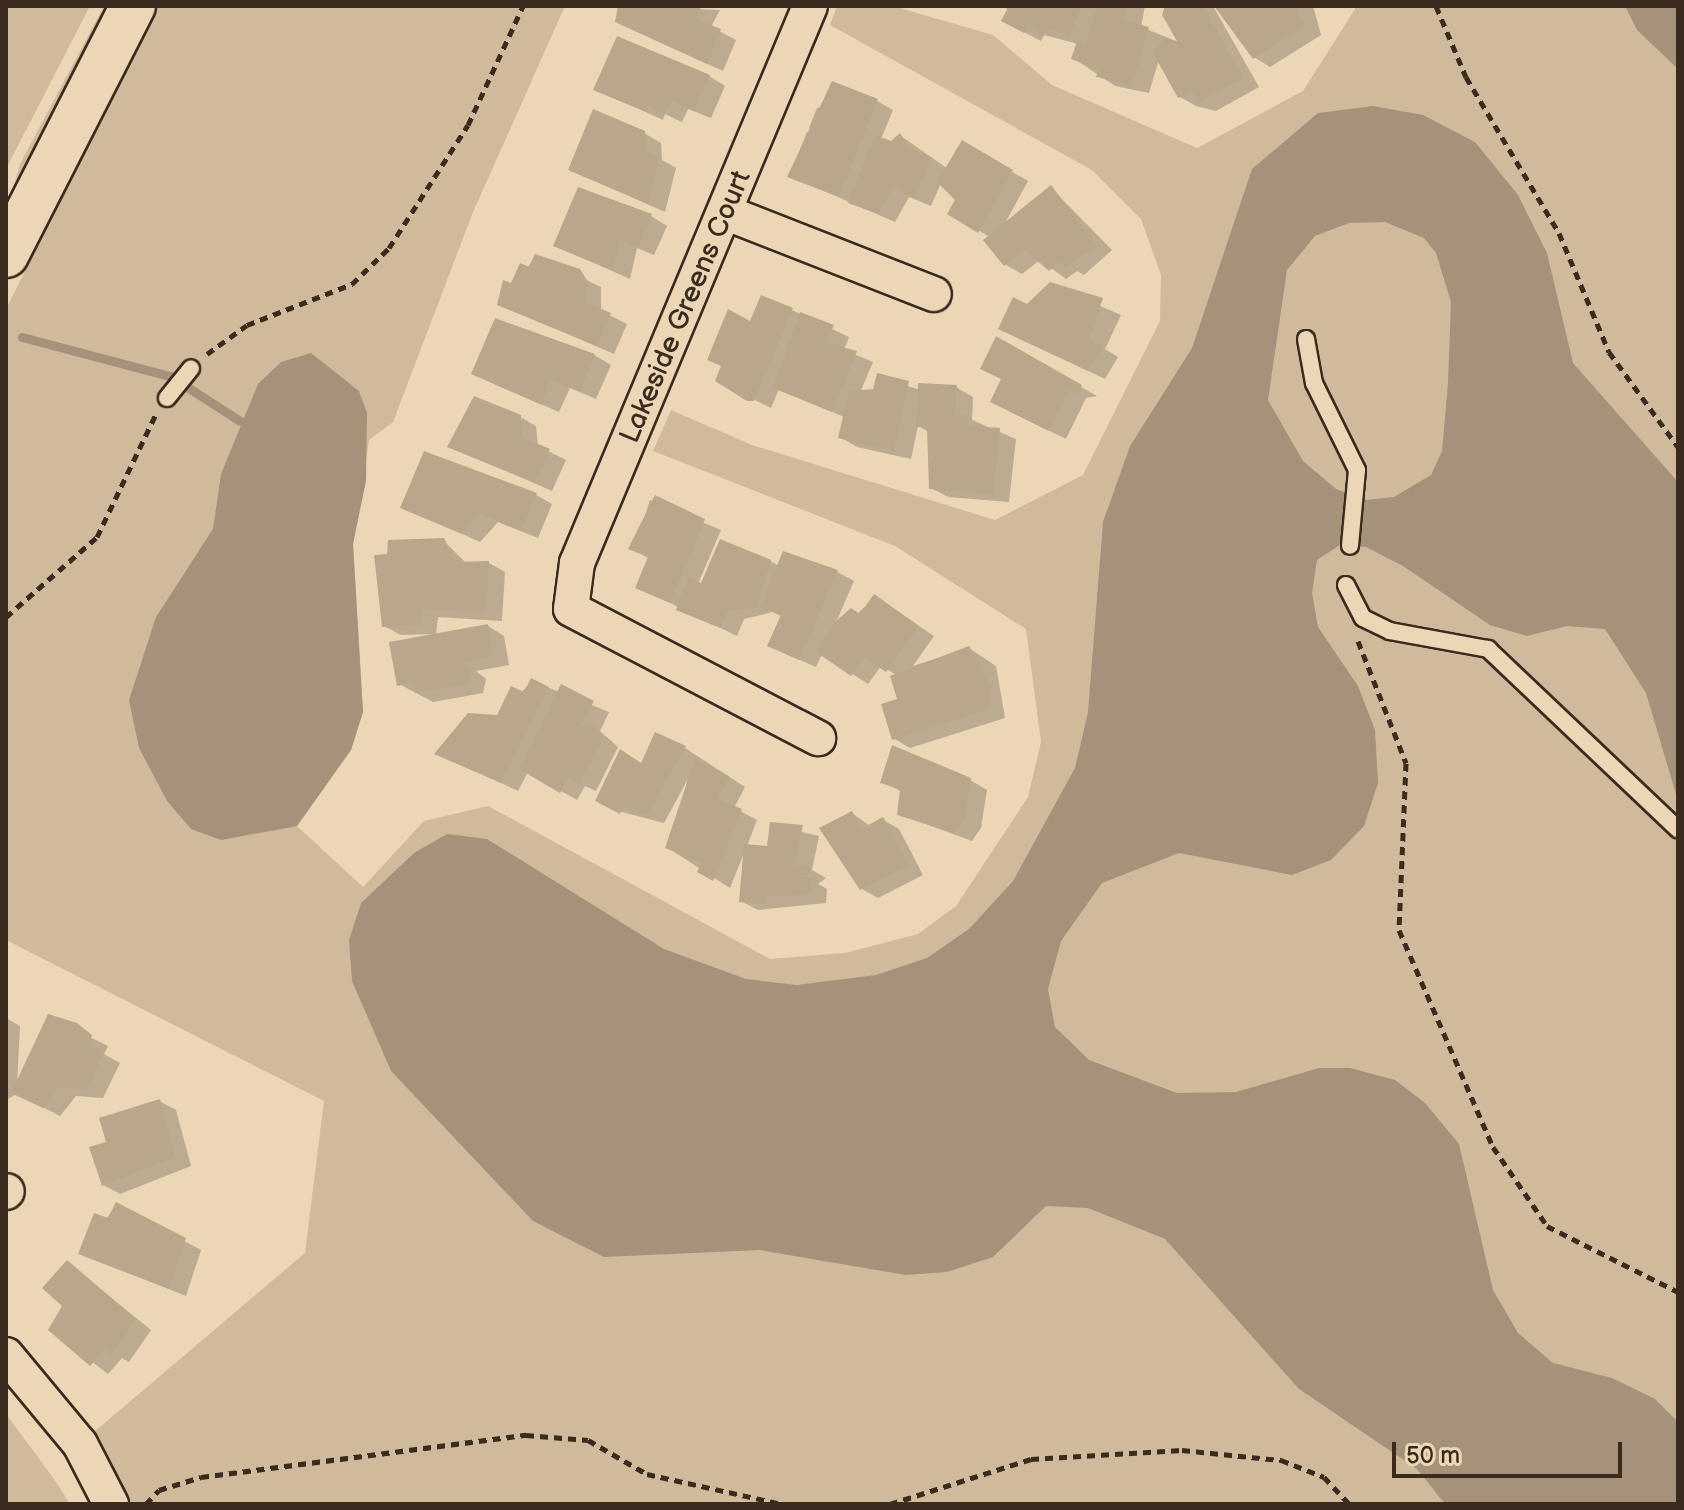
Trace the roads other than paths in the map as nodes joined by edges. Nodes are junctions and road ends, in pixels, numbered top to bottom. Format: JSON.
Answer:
{"nodes":[{"id":1,"x":133,"y":6,"type":"edge"},
{"id":2,"x":810,"y":6,"type":"edge"},
{"id":3,"x":727,"y":213,"type":"junction"},
{"id":4,"x":6,"y":255,"type":"edge"},
{"id":5,"x":934,"y":294,"type":"dead end"},
{"id":6,"x":1306,"y":339,"type":"dead end"},
{"id":7,"x":191,"y":368,"type":"road end"},
{"id":8,"x":167,"y":398,"type":"road end"},
{"id":9,"x":1350,"y":546,"type":"dead end"},
{"id":10,"x":1346,"y":585,"type":"road end"},
{"id":11,"x":818,"y":738,"type":"dead end"},
{"id":12,"x":1678,"y":829,"type":"edge"},
{"id":13,"x":6,"y":1355,"type":"edge"},
{"id":14,"x":111,"y":1504,"type":"edge"}],
"edges":[{"from":1,"to":4,"type":"street"},
{"from":2,"to":3,"type":"street","name":"Lakeside Greens Court"},
{"from":3,"to":5,"type":"street"},
{"from":3,"to":11,"type":"street","name":"Lakeside Greens Court"},
{"from":6,"to":9,"type":"lane"},
{"from":7,"to":8,"type":"lane"},
{"from":10,"to":12,"type":"lane"},
{"from":13,"to":14,"type":"street"}]}
